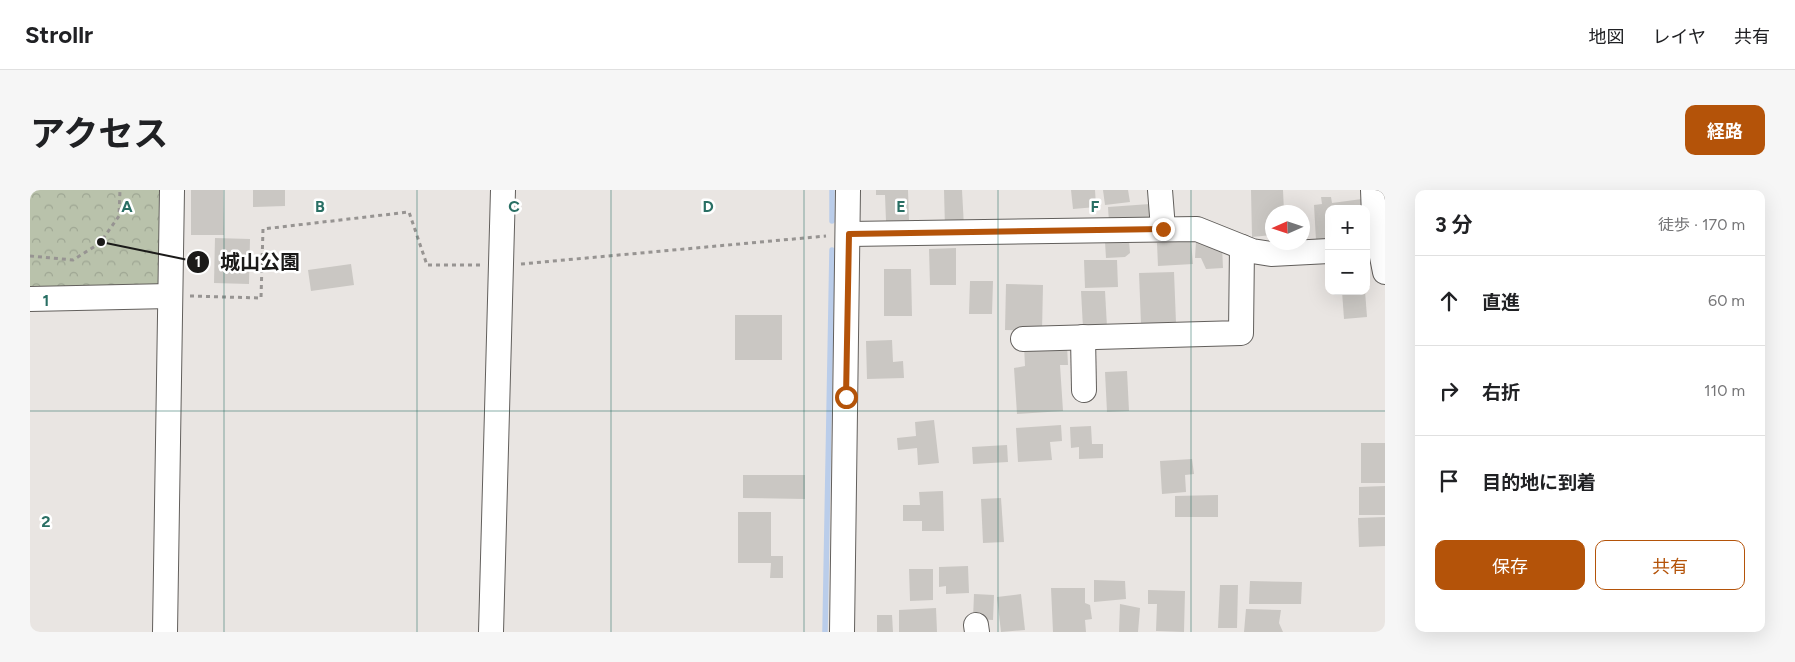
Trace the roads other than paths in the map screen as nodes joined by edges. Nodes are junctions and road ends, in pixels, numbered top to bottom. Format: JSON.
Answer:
{"nodes":[{"id":1,"x":172,"y":190,"type":"edge"},
{"id":2,"x":503,"y":190,"type":"edge"},
{"id":3,"x":848,"y":190,"type":"edge"},
{"id":4,"x":1160,"y":190,"type":"edge"},
{"id":5,"x":1373,"y":190,"type":"edge"},
{"id":6,"x":1163,"y":229,"type":"junction"},
{"id":7,"x":849,"y":234,"type":"junction"},
{"id":8,"x":1242,"y":247,"type":"junction"},
{"id":9,"x":1377,"y":249,"type":"edge"},
{"id":10,"x":1325,"y":251,"type":"edge"},
{"id":11,"x":1385,"y":272,"type":"edge"},
{"id":12,"x":170,"y":296,"type":"junction"},
{"id":13,"x":30,"y":299,"type":"edge"},
{"id":14,"x":1083,"y":338,"type":"junction"},
{"id":15,"x":1023,"y":339,"type":"dead end"},
{"id":16,"x":1084,"y":390,"type":"dead end"},
{"id":17,"x":165,"y":632,"type":"edge"},
{"id":18,"x":492,"y":632,"type":"edge"},
{"id":19,"x":842,"y":632,"type":"edge"}],
"edges":[{"from":1,"to":12,"type":"street"},
{"from":2,"to":18,"type":"street"},
{"from":3,"to":7,"type":"street"},
{"from":4,"to":6,"type":"street"},
{"from":5,"to":9,"type":"street"},
{"from":6,"to":7,"type":"street"},
{"from":6,"to":8,"type":"street"},
{"from":7,"to":19,"type":"street"},
{"from":8,"to":10,"type":"street"},
{"from":8,"to":14,"type":"street"},
{"from":9,"to":11,"type":"street"},
{"from":12,"to":13,"type":"street"},
{"from":12,"to":17,"type":"street"},
{"from":14,"to":15,"type":"street"},
{"from":14,"to":16,"type":"street"}]}
